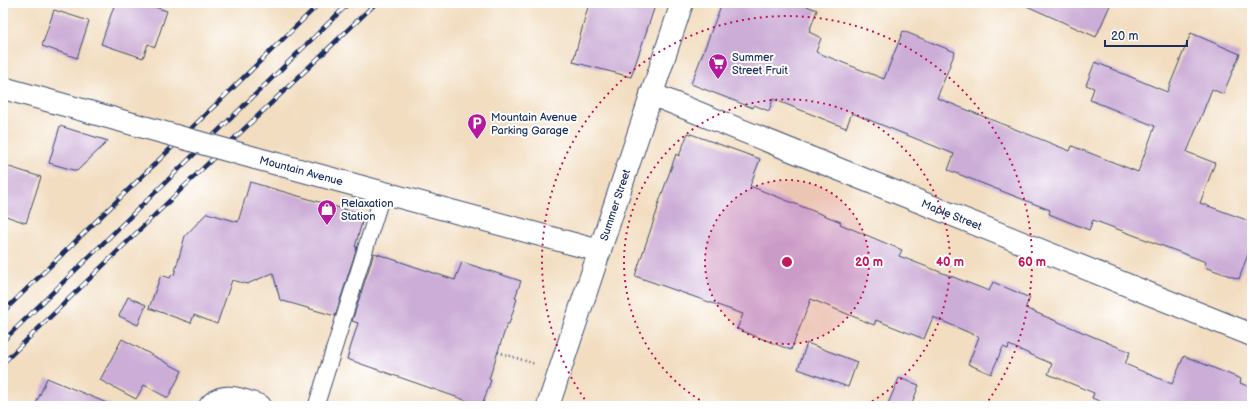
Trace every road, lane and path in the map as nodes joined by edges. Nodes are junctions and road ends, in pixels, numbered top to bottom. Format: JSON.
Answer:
{"nodes":[{"id":1,"x":682,"y":3,"type":"edge"},
{"id":2,"x":3,"y":88,"type":"edge"},
{"id":3,"x":651,"y":94,"type":"junction"},
{"id":4,"x":383,"y":193,"type":"junction"},
{"id":5,"x":600,"y":251,"type":"junction"},
{"id":6,"x":1252,"y":334,"type":"edge"},
{"id":7,"x":498,"y":352,"type":"dead end"},
{"id":8,"x":539,"y":365,"type":"dead end"},
{"id":9,"x":210,"y":406,"type":"edge"},
{"id":10,"x":260,"y":406,"type":"edge"},
{"id":11,"x":316,"y":406,"type":"edge"},
{"id":12,"x":548,"y":406,"type":"edge"}],
"edges":[{"from":1,"to":3,"type":"street","name":"Summer Street"},
{"from":2,"to":4,"type":"street","name":"Mountain Avenue","bridge":true},
{"from":3,"to":5,"type":"street","name":"Summer Street"},
{"from":3,"to":6,"type":"street","name":"Maple Street"},
{"from":4,"to":5,"type":"street","name":"Mountain Avenue"},
{"from":4,"to":11,"type":"lane"},
{"from":5,"to":12,"type":"street","name":"Summer Street"},
{"from":7,"to":8,"type":"path"},
{"from":9,"to":10,"type":"street"}]}
